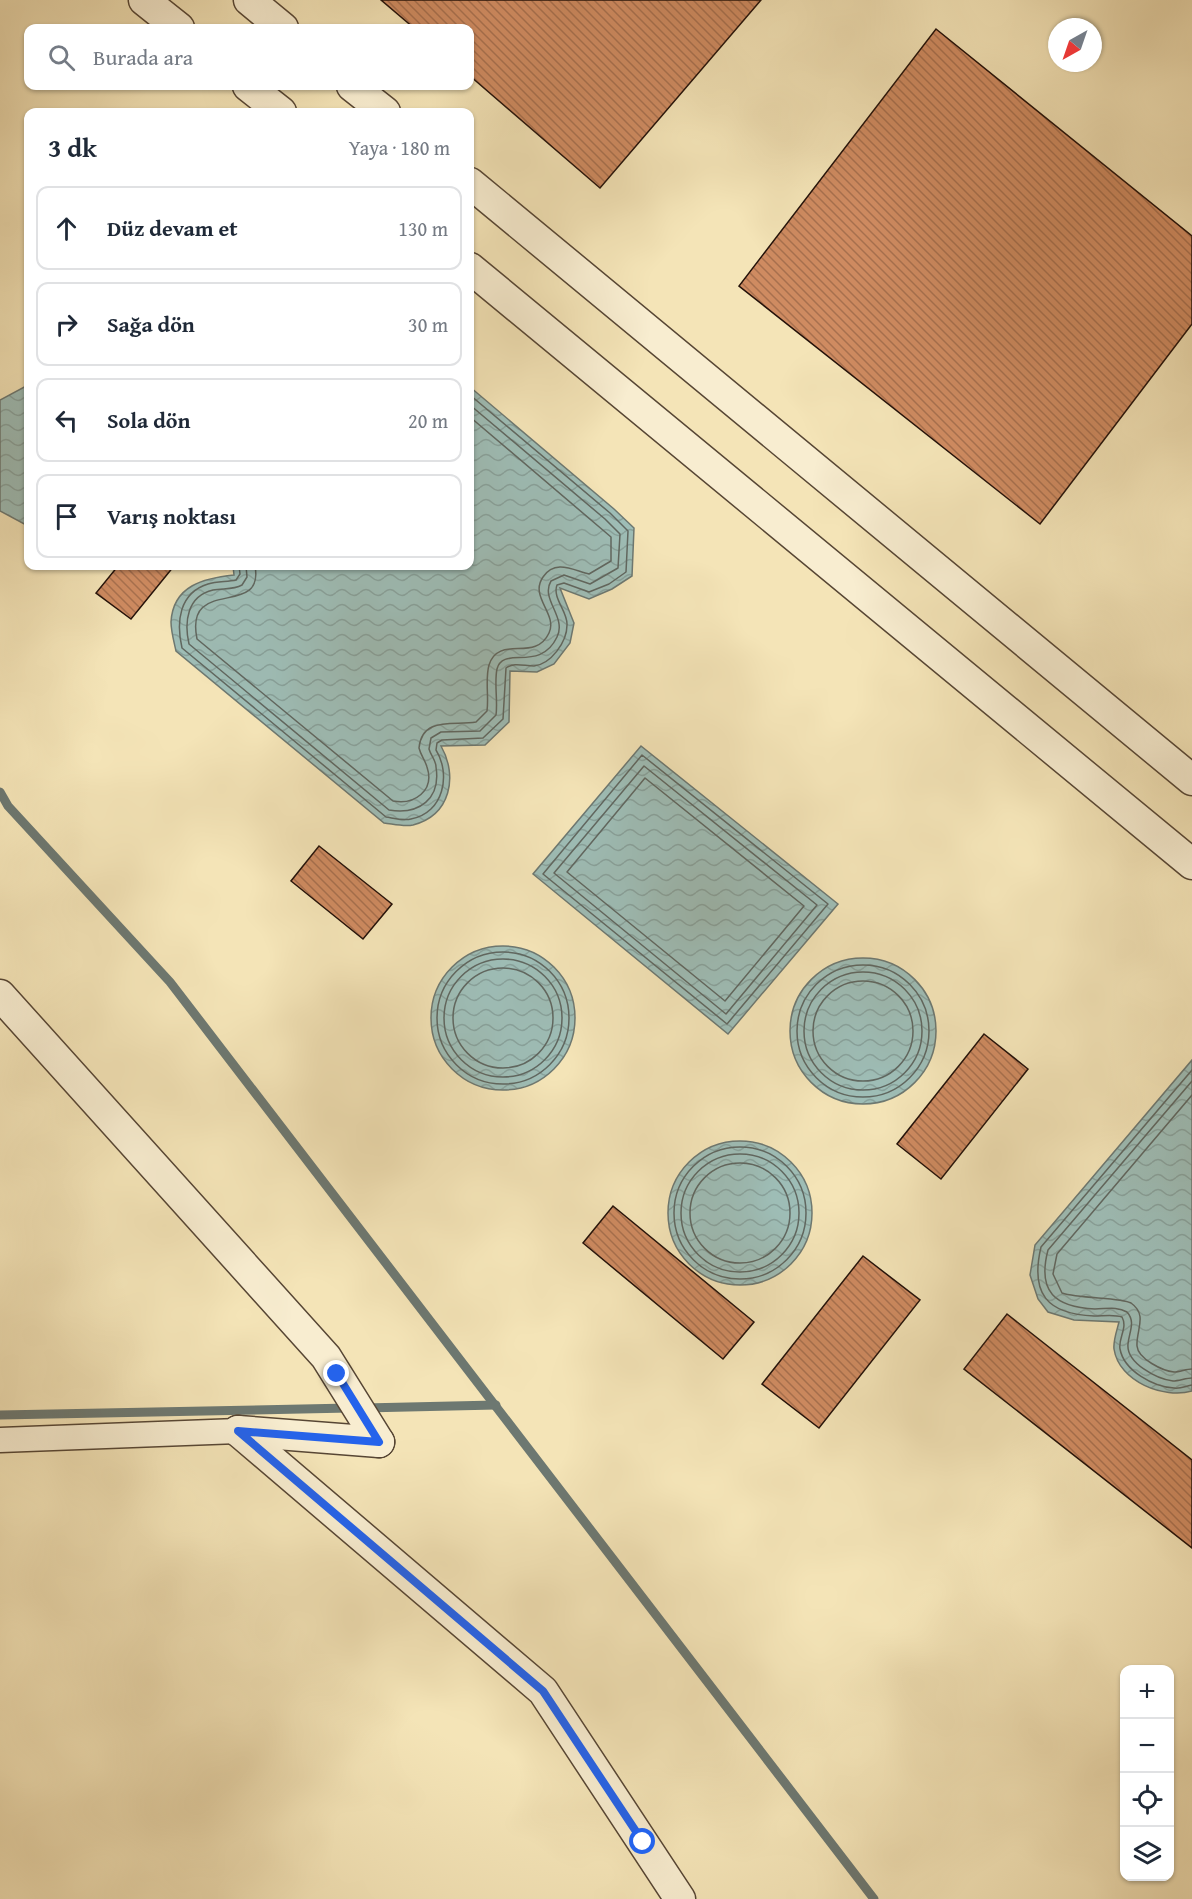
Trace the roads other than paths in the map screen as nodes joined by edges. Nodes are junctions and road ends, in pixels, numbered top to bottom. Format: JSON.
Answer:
{"nodes":[{"id":1,"x":144,"y":0,"type":"edge"},
{"id":2,"x":249,"y":0,"type":"edge"},
{"id":3,"x":174,"y":24,"type":"edge"},
{"id":4,"x":278,"y":24,"type":"edge"},
{"id":5,"x":253,"y":90,"type":"edge"},
{"id":6,"x":357,"y":90,"type":"edge"},
{"id":7,"x":275,"y":108,"type":"edge"},
{"id":8,"x":380,"y":108,"type":"edge"},
{"id":9,"x":474,"y":186,"type":"edge"},
{"id":10,"x":474,"y":271,"type":"edge"},
{"id":11,"x":1192,"y":780,"type":"edge"},
{"id":12,"x":1190,"y":862,"type":"edge"},
{"id":13,"x":0,"y":995,"type":"edge"},
{"id":14,"x":238,"y":1431,"type":"junction"},
{"id":15,"x":0,"y":1440,"type":"edge"},
{"id":16,"x":680,"y":1899,"type":"edge"}],
"edges":[{"from":1,"to":3,"type":"street"},
{"from":2,"to":4,"type":"street"},
{"from":5,"to":7,"type":"street"},
{"from":6,"to":8,"type":"street"},
{"from":9,"to":11,"type":"street"},
{"from":10,"to":12,"type":"street"},
{"from":13,"to":14,"type":"street"},
{"from":14,"to":15,"type":"street"},
{"from":14,"to":16,"type":"street"}]}
